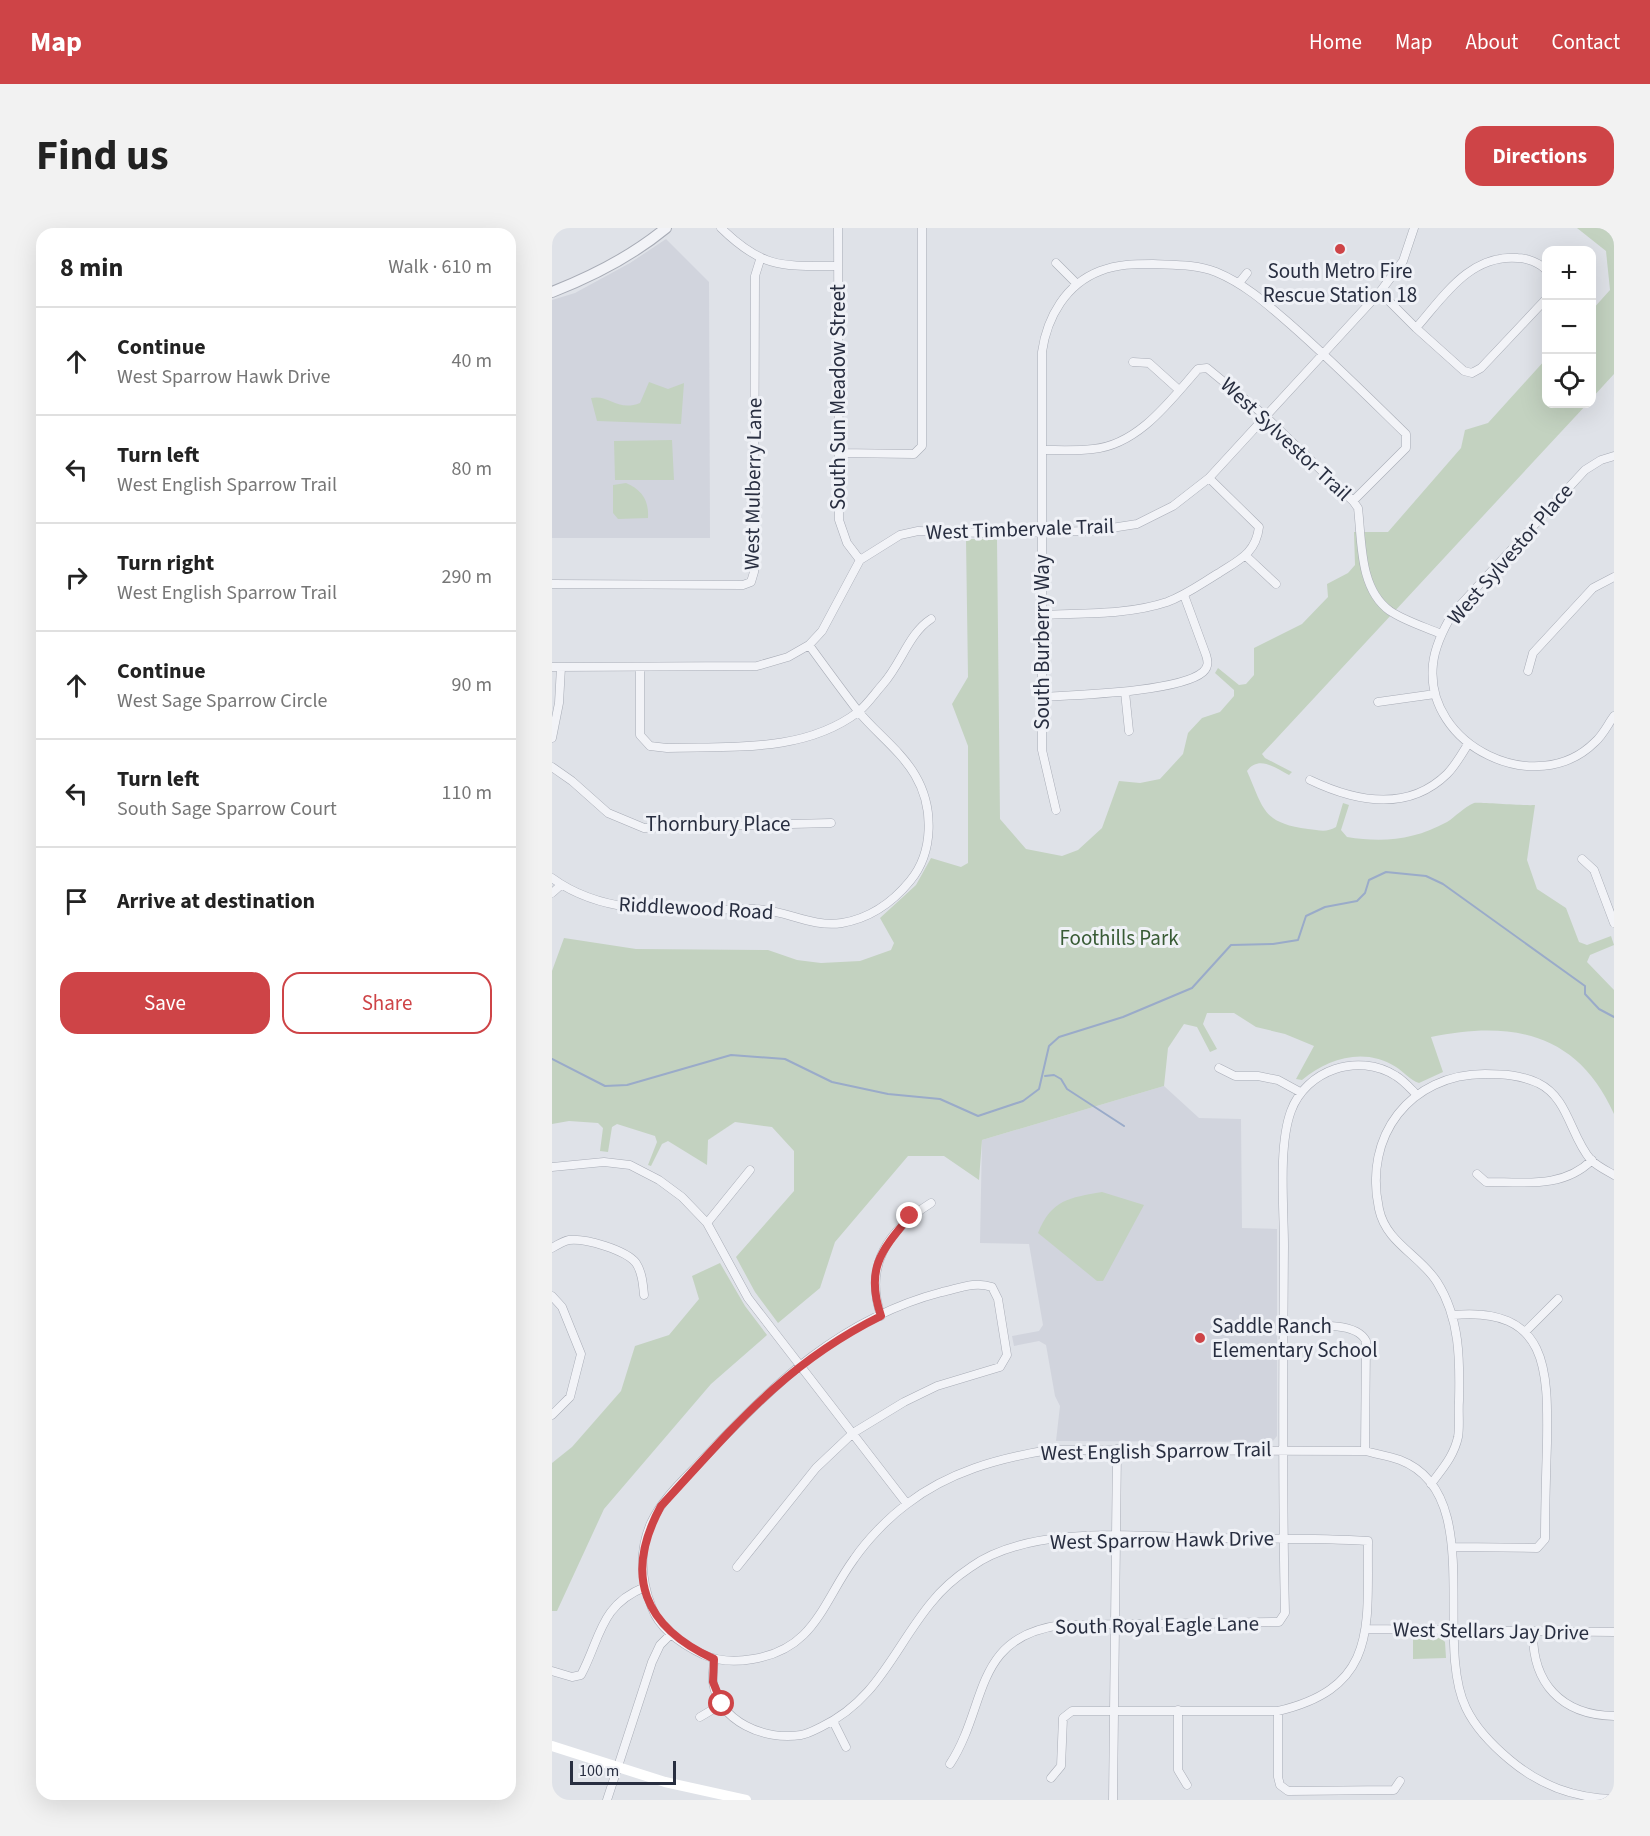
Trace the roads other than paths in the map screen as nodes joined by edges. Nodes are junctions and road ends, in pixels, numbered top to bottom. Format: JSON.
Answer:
{"nodes":[{"id":1,"x":666,"y":228,"type":"edge"},
{"id":2,"x":721,"y":228,"type":"edge"},
{"id":3,"x":838,"y":228,"type":"edge"},
{"id":4,"x":922,"y":228,"type":"edge"},
{"id":5,"x":1414,"y":228,"type":"edge"},
{"id":6,"x":760,"y":260,"type":"junction"},
{"id":7,"x":1056,"y":263,"type":"dead end"},
{"id":8,"x":838,"y":266,"type":"junction"},
{"id":9,"x":1542,"y":266,"type":"edge"},
{"id":10,"x":1247,"y":273,"type":"dead end"},
{"id":11,"x":1239,"y":283,"type":"junction"},
{"id":12,"x":1077,"y":284,"type":"junction"},
{"id":13,"x":552,"y":292,"type":"edge"},
{"id":14,"x":1380,"y":292,"type":"junction"},
{"id":15,"x":1545,"y":300,"type":"edge"},
{"id":16,"x":1416,"y":328,"type":"junction"},
{"id":17,"x":1322,"y":352,"type":"junction"},
{"id":18,"x":1133,"y":362,"type":"dead end"},
{"id":19,"x":1179,"y":390,"type":"junction"},
{"id":20,"x":1264,"y":415,"type":"junction"},
{"id":21,"x":1042,"y":450,"type":"junction"},
{"id":22,"x":838,"y":453,"type":"junction"},
{"id":23,"x":1614,"y":456,"type":"edge"},
{"id":24,"x":1209,"y":477,"type":"junction"},
{"id":25,"x":1353,"y":501,"type":"junction"},
{"id":26,"x":1041,"y":532,"type":"junction"},
{"id":27,"x":1246,"y":556,"type":"junction"},
{"id":28,"x":860,"y":560,"type":"junction"},
{"id":29,"x":1614,"y":578,"type":"edge"},
{"id":30,"x":552,"y":584,"type":"edge"},
{"id":31,"x":1276,"y":584,"type":"dead end"},
{"id":32,"x":1184,"y":595,"type":"junction"},
{"id":33,"x":1044,"y":615,"type":"junction"},
{"id":34,"x":931,"y":619,"type":"dead end"},
{"id":35,"x":1441,"y":634,"type":"junction"},
{"id":36,"x":809,"y":645,"type":"junction"},
{"id":37,"x":556,"y":667,"type":"edge"},
{"id":38,"x":640,"y":667,"type":"junction"},
{"id":39,"x":1528,"y":671,"type":"dead end"},
{"id":40,"x":1125,"y":692,"type":"junction"},
{"id":41,"x":1436,"y":693,"type":"junction"},
{"id":42,"x":1042,"y":697,"type":"junction"},
{"id":43,"x":1378,"y":702,"type":"dead end"},
{"id":44,"x":858,"y":711,"type":"junction"},
{"id":45,"x":1614,"y":716,"type":"edge"},
{"id":46,"x":1129,"y":731,"type":"dead end"},
{"id":47,"x":552,"y":738,"type":"edge"},
{"id":48,"x":1468,"y":744,"type":"junction"},
{"id":49,"x":552,"y":767,"type":"edge"},
{"id":50,"x":1310,"y":780,"type":"dead end"},
{"id":51,"x":1056,"y":810,"type":"dead end"},
{"id":52,"x":831,"y":823,"type":"dead end"},
{"id":53,"x":1582,"y":859,"type":"dead end"},
{"id":54,"x":552,"y":878,"type":"edge"},
{"id":55,"x":561,"y":885,"type":"junction"},
{"id":56,"x":552,"y":893,"type":"edge"},
{"id":57,"x":1614,"y":923,"type":"edge"},
{"id":58,"x":1218,"y":1068,"type":"dead end"},
{"id":59,"x":1300,"y":1092,"type":"junction"},
{"id":60,"x":1416,"y":1094,"type":"junction"},
{"id":61,"x":1592,"y":1160,"type":"junction"},
{"id":62,"x":552,"y":1167,"type":"edge"},
{"id":63,"x":750,"y":1170,"type":"dead end"},
{"id":64,"x":1477,"y":1173,"type":"dead end"},
{"id":65,"x":1614,"y":1175,"type":"edge"},
{"id":66,"x":931,"y":1203,"type":"dead end"},
{"id":67,"x":707,"y":1223,"type":"junction"},
{"id":68,"x":552,"y":1248,"type":"edge"},
{"id":69,"x":644,"y":1294,"type":"dead end"},
{"id":70,"x":552,"y":1296,"type":"edge"},
{"id":71,"x":1558,"y":1299,"type":"dead end"},
{"id":72,"x":881,"y":1316,"type":"junction"},
{"id":73,"x":1453,"y":1316,"type":"junction"},
{"id":74,"x":1283,"y":1328,"type":"junction"},
{"id":75,"x":1525,"y":1332,"type":"junction"},
{"id":76,"x":801,"y":1364,"type":"junction"},
{"id":77,"x":552,"y":1415,"type":"edge"},
{"id":78,"x":853,"y":1433,"type":"junction"},
{"id":79,"x":1117,"y":1449,"type":"junction"},
{"id":80,"x":1283,"y":1450,"type":"junction"},
{"id":81,"x":1365,"y":1451,"type":"junction"},
{"id":82,"x":1431,"y":1484,"type":"junction"},
{"id":83,"x":907,"y":1504,"type":"junction"},
{"id":84,"x":1117,"y":1536,"type":"junction"},
{"id":85,"x":1284,"y":1539,"type":"junction"},
{"id":86,"x":1453,"y":1547,"type":"junction"},
{"id":87,"x":737,"y":1568,"type":"dead end"},
{"id":88,"x":645,"y":1587,"type":"junction"},
{"id":89,"x":1116,"y":1625,"type":"junction"},
{"id":90,"x":1367,"y":1629,"type":"junction"},
{"id":91,"x":1453,"y":1630,"type":"junction"},
{"id":92,"x":1533,"y":1631,"type":"junction"},
{"id":93,"x":1614,"y":1632,"type":"edge"},
{"id":94,"x":671,"y":1634,"type":"junction"},
{"id":95,"x":714,"y":1659,"type":"junction"},
{"id":96,"x":552,"y":1671,"type":"edge"},
{"id":97,"x":722,"y":1704,"type":"junction"},
{"id":98,"x":1115,"y":1710,"type":"junction"},
{"id":99,"x":1178,"y":1710,"type":"junction"},
{"id":100,"x":1278,"y":1711,"type":"junction"},
{"id":101,"x":1614,"y":1716,"type":"edge"},
{"id":102,"x":700,"y":1718,"type":"dead end"},
{"id":103,"x":832,"y":1721,"type":"junction"},
{"id":104,"x":552,"y":1746,"type":"edge"},
{"id":105,"x":846,"y":1747,"type":"dead end"},
{"id":106,"x":950,"y":1764,"type":"dead end"},
{"id":107,"x":617,"y":1768,"type":"junction"},
{"id":108,"x":1051,"y":1778,"type":"dead end"},
{"id":109,"x":1400,"y":1781,"type":"dead end"},
{"id":110,"x":1187,"y":1785,"type":"dead end"},
{"id":111,"x":1614,"y":1799,"type":"edge"},
{"id":112,"x":607,"y":1800,"type":"edge"},
{"id":113,"x":746,"y":1800,"type":"edge"},
{"id":114,"x":1113,"y":1800,"type":"edge"}],
"edges":[{"from":1,"to":13,"type":"street"},
{"from":2,"to":6,"type":"street"},
{"from":3,"to":8,"type":"street","name":"South Sun Meadow Street"},
{"from":4,"to":22,"type":"street"},
{"from":5,"to":14,"type":"street","name":"West Timbervale Trail"},
{"from":6,"to":8,"type":"street"},
{"from":6,"to":30,"type":"street","name":"West Mulberry Lane"},
{"from":7,"to":12,"type":"street"},
{"from":8,"to":22,"type":"street","name":"South Sun Meadow Street"},
{"from":9,"to":16,"type":"street"},
{"from":10,"to":11,"type":"street"},
{"from":11,"to":12,"type":"street","name":"South Burberry Way"},
{"from":11,"to":17,"type":"street","name":"South Burberry Way"},
{"from":12,"to":21,"type":"street","name":"South Burberry Way"},
{"from":14,"to":16,"type":"street"},
{"from":14,"to":17,"type":"street","name":"West Timbervale Trail"},
{"from":15,"to":16,"type":"street"},
{"from":17,"to":20,"type":"street","name":"West Timbervale Trail"},
{"from":17,"to":25,"type":"street","name":"South Burberry Way"},
{"from":18,"to":19,"type":"street"},
{"from":19,"to":20,"type":"street","name":"West Sylvestor Trail"},
{"from":19,"to":21,"type":"street","name":"West Sylvestor Trail"},
{"from":20,"to":24,"type":"street","name":"West Timbervale Trail"},
{"from":20,"to":25,"type":"street","name":"West Sylvestor Trail"},
{"from":21,"to":26,"type":"street","name":"South Burberry Way"},
{"from":22,"to":28,"type":"street","name":"South Sun Meadow Street"},
{"from":23,"to":35,"type":"street","name":"West Sylvestor Place"},
{"from":24,"to":26,"type":"street","name":"West Timbervale Trail"},
{"from":24,"to":27,"type":"street"},
{"from":25,"to":35,"type":"street","name":"West Sylvestor Trail"},
{"from":26,"to":28,"type":"street","name":"West Timbervale Trail"},
{"from":26,"to":33,"type":"street","name":"South Burberry Way"},
{"from":27,"to":31,"type":"street"},
{"from":27,"to":32,"type":"street"},
{"from":28,"to":36,"type":"street","name":"West Timbervale Trail"},
{"from":29,"to":39,"type":"street"},
{"from":32,"to":33,"type":"street"},
{"from":32,"to":40,"type":"street"},
{"from":33,"to":42,"type":"street","name":"South Burberry Way"},
{"from":34,"to":44,"type":"street"},
{"from":35,"to":41,"type":"street","name":"West Sylvestor Place"},
{"from":36,"to":38,"type":"street","name":"West Timbervale Trail"},
{"from":36,"to":44,"type":"street","name":"Riddlewood Road"},
{"from":37,"to":38,"type":"street","name":"West Timbervale Trail"},
{"from":37,"to":47,"type":"street"},
{"from":38,"to":44,"type":"street"},
{"from":40,"to":42,"type":"street"},
{"from":40,"to":46,"type":"street"},
{"from":41,"to":43,"type":"street"},
{"from":41,"to":48,"type":"street","name":"West Sylvestor Place"},
{"from":42,"to":51,"type":"street","name":"South Burberry Way"},
{"from":44,"to":55,"type":"street","name":"Riddlewood Road"},
{"from":45,"to":48,"type":"street","name":"West Sylvestor Place"},
{"from":48,"to":50,"type":"street"},
{"from":49,"to":52,"type":"street","name":"Thornbury Place"},
{"from":53,"to":57,"type":"street"},
{"from":54,"to":55,"type":"street","name":"Riddlewood Road"},
{"from":55,"to":56,"type":"street"},
{"from":58,"to":59,"type":"street"},
{"from":59,"to":60,"type":"street","name":"South Royal Eagle Lane"},
{"from":59,"to":74,"type":"street","name":"South Royal Eagle Lane"},
{"from":60,"to":61,"type":"street"},
{"from":60,"to":73,"type":"street"},
{"from":61,"to":64,"type":"street"},
{"from":61,"to":65,"type":"street"},
{"from":62,"to":67,"type":"street"},
{"from":63,"to":67,"type":"street"},
{"from":66,"to":72,"type":"street"},
{"from":67,"to":76,"type":"street"},
{"from":68,"to":69,"type":"street"},
{"from":70,"to":77,"type":"street"},
{"from":71,"to":75,"type":"street"},
{"from":72,"to":76,"type":"street","name":"West English Sparrow Trail"},
{"from":72,"to":78,"type":"street","name":"West English Sparrow Trail"},
{"from":73,"to":75,"type":"street"},
{"from":73,"to":82,"type":"street"},
{"from":74,"to":80,"type":"street","name":"South Royal Eagle Lane"},
{"from":74,"to":81,"type":"street"},
{"from":75,"to":86,"type":"street"},
{"from":76,"to":78,"type":"street"},
{"from":76,"to":88,"type":"street","name":"West English Sparrow Trail"},
{"from":78,"to":83,"type":"street"},
{"from":78,"to":87,"type":"street","name":"West English Sparrow Trail"},
{"from":79,"to":80,"type":"street","name":"West English Sparrow Trail"},
{"from":79,"to":83,"type":"street","name":"West English Sparrow Trail"},
{"from":79,"to":84,"type":"street"},
{"from":80,"to":81,"type":"street","name":"West English Sparrow Trail"},
{"from":80,"to":85,"type":"street","name":"South Royal Eagle Lane"},
{"from":81,"to":82,"type":"street","name":"West English Sparrow Trail"},
{"from":82,"to":86,"type":"street","name":"West English Sparrow Trail"},
{"from":83,"to":95,"type":"street","name":"West English Sparrow Trail"},
{"from":84,"to":85,"type":"street","name":"West Sparrow Hawk Drive"},
{"from":84,"to":89,"type":"street"},
{"from":84,"to":103,"type":"street","name":"West Sparrow Hawk Drive"},
{"from":85,"to":89,"type":"street","name":"South Royal Eagle Lane"},
{"from":85,"to":90,"type":"street","name":"West Sparrow Hawk Drive"},
{"from":86,"to":91,"type":"street","name":"West English Sparrow Trail"},
{"from":88,"to":94,"type":"street","name":"West English Sparrow Trail"},
{"from":88,"to":96,"type":"street"},
{"from":89,"to":98,"type":"street"},
{"from":89,"to":106,"type":"street","name":"South Royal Eagle Lane"},
{"from":90,"to":91,"type":"street","name":"West Stellars Jay Drive"},
{"from":90,"to":100,"type":"street"},
{"from":91,"to":92,"type":"street","name":"West Stellars Jay Drive"},
{"from":91,"to":111,"type":"street","name":"West English Sparrow Trail"},
{"from":92,"to":93,"type":"street","name":"West Stellars Jay Drive"},
{"from":92,"to":101,"type":"street"},
{"from":94,"to":95,"type":"street","name":"West English Sparrow Trail"},
{"from":94,"to":107,"type":"street"},
{"from":95,"to":97,"type":"street","name":"West Sparrow Hawk Drive"},
{"from":97,"to":102,"type":"street"},
{"from":97,"to":103,"type":"street","name":"West Sparrow Hawk Drive"},
{"from":98,"to":99,"type":"street"},
{"from":98,"to":108,"type":"street"},
{"from":98,"to":114,"type":"street"},
{"from":99,"to":100,"type":"street"},
{"from":99,"to":110,"type":"street"},
{"from":100,"to":109,"type":"street"},
{"from":103,"to":105,"type":"street"},
{"from":104,"to":107,"type":"main road"},
{"from":107,"to":112,"type":"street"},
{"from":107,"to":113,"type":"main road"}]}
